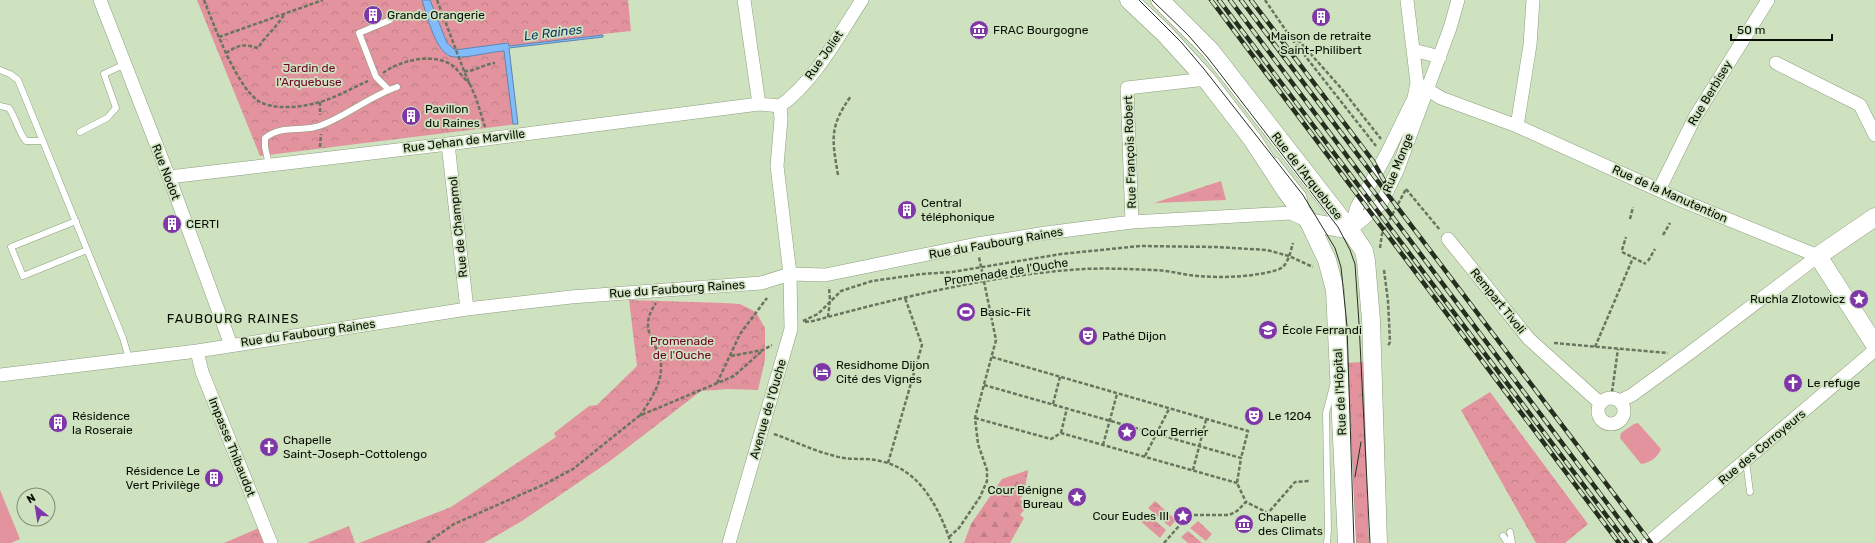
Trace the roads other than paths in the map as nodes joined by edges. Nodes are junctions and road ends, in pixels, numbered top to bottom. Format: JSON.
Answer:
{"nodes":[{"id":1,"x":100,"y":0,"type":"edge"},
{"id":2,"x":744,"y":0,"type":"edge"},
{"id":3,"x":862,"y":0,"type":"edge"},
{"id":4,"x":1129,"y":0,"type":"edge"},
{"id":5,"x":1139,"y":0,"type":"edge"},
{"id":6,"x":1152,"y":0,"type":"edge"},
{"id":7,"x":1160,"y":0,"type":"edge"},
{"id":8,"x":1407,"y":0,"type":"edge"},
{"id":9,"x":1458,"y":0,"type":"edge"},
{"id":10,"x":1533,"y":0,"type":"edge"},
{"id":11,"x":1768,"y":0,"type":"edge"},
{"id":12,"x":390,"y":20,"type":"dead end"},
{"id":13,"x":1413,"y":50,"type":"junction"},
{"id":14,"x":1440,"y":57,"type":"junction"},
{"id":15,"x":124,"y":64,"type":"junction"},
{"id":16,"x":1776,"y":64,"type":"dead end"},
{"id":17,"x":0,"y":70,"type":"edge"},
{"id":18,"x":1206,"y":79,"type":"junction"},
{"id":19,"x":1422,"y":86,"type":"junction"},
{"id":20,"x":397,"y":87,"type":"dead end"},
{"id":21,"x":389,"y":90,"type":"junction"},
{"id":22,"x":759,"y":104,"type":"junction"},
{"id":23,"x":0,"y":106,"type":"edge"},
{"id":24,"x":780,"y":106,"type":"junction"},
{"id":25,"x":1258,"y":123,"type":"dead end"},
{"id":26,"x":1517,"y":126,"type":"junction"},
{"id":27,"x":80,"y":132,"type":"dead end"},
{"id":28,"x":1875,"y":135,"type":"edge"},
{"id":29,"x":43,"y":141,"type":"junction"},
{"id":30,"x":448,"y":144,"type":"junction"},
{"id":31,"x":1267,"y":148,"type":"dead end"},
{"id":32,"x":1271,"y":154,"type":"dead end"},
{"id":33,"x":269,"y":165,"type":"junction"},
{"id":34,"x":168,"y":177,"type":"junction"},
{"id":35,"x":1659,"y":190,"type":"junction"},
{"id":36,"x":1324,"y":208,"type":"dead end"},
{"id":37,"x":1875,"y":217,"type":"edge"},
{"id":38,"x":76,"y":221,"type":"junction"},
{"id":39,"x":1132,"y":222,"type":"junction"},
{"id":40,"x":1309,"y":222,"type":"junction"},
{"id":41,"x":1350,"y":230,"type":"junction"},
{"id":42,"x":1448,"y":239,"type":"road end"},
{"id":43,"x":87,"y":250,"type":"junction"},
{"id":44,"x":1818,"y":256,"type":"junction"},
{"id":45,"x":790,"y":274,"type":"junction"},
{"id":46,"x":466,"y":309,"type":"junction"},
{"id":47,"x":231,"y":345,"type":"junction"},
{"id":48,"x":1875,"y":345,"type":"edge"},
{"id":49,"x":1875,"y":350,"type":"edge"},
{"id":50,"x":197,"y":351,"type":"junction"},
{"id":51,"x":129,"y":359,"type":"junction"},
{"id":52,"x":1339,"y":364,"type":"junction"},
{"id":53,"x":0,"y":375,"type":"edge"},
{"id":54,"x":1746,"y":461,"type":"junction"},
{"id":55,"x":1750,"y":492,"type":"dead end"},
{"id":56,"x":1510,"y":532,"type":"dead end"},
{"id":57,"x":1503,"y":536,"type":"dead end"},
{"id":58,"x":1378,"y":542,"type":"edge"},
{"id":59,"x":271,"y":543,"type":"edge"},
{"id":60,"x":729,"y":543,"type":"edge"},
{"id":61,"x":1327,"y":543,"type":"edge"},
{"id":62,"x":1347,"y":543,"type":"edge"},
{"id":63,"x":1508,"y":543,"type":"edge"},
{"id":64,"x":1512,"y":543,"type":"edge"},
{"id":65,"x":1648,"y":543,"type":"edge"}],
"edges":[{"from":1,"to":15,"type":"street","name":"Rue Nodot"},
{"from":2,"to":22,"type":"street"},
{"from":3,"to":24,"type":"street","name":"Rue Joliet"},
{"from":4,"to":18,"type":"main road","name":"Rue de l'Arquebuse"},
{"from":5,"to":31,"type":"lane","name":"Rue de l'Arquebuse"},
{"from":6,"to":25,"type":"lane"},
{"from":7,"to":41,"type":"main road","name":"Rue de l'Arquebuse"},
{"from":8,"to":13,"type":"street"},
{"from":9,"to":14,"type":"street","name":"Rue Monge"},
{"from":10,"to":26,"type":"street"},
{"from":11,"to":35,"type":"street","name":"Rue Berbisey"},
{"from":12,"to":21,"type":"lane"},
{"from":13,"to":14,"type":"street"},
{"from":13,"to":19,"type":"street"},
{"from":14,"to":19,"type":"street","name":"Rue Monge"},
{"from":15,"to":27,"type":"lane"},
{"from":15,"to":34,"type":"street","name":"Rue Nodot"},
{"from":16,"to":28,"type":"street"},
{"from":17,"to":29,"type":"lane"},
{"from":18,"to":39,"type":"street","name":"Rue François Robert"},
{"from":18,"to":40,"type":"main road","name":"Rue de l'Arquebuse"},
{"from":19,"to":26,"type":"street","name":"Rue de la Manutention"},
{"from":19,"to":41,"type":"street","name":"Rue Monge"},
{"from":19,"to":41,"type":"street","name":"Rue Monge"},
{"from":20,"to":21,"type":"lane"},
{"from":21,"to":33,"type":"lane"},
{"from":22,"to":24,"type":"street","name":"Rue Jehan de Marville"},
{"from":22,"to":30,"type":"street","name":"Rue Jehan de Marville"},
{"from":23,"to":29,"type":"lane"},
{"from":24,"to":45,"type":"street","name":"Avenue de l'Ouche"},
{"from":26,"to":35,"type":"street","name":"Rue de la Manutention"},
{"from":29,"to":38,"type":"lane"},
{"from":30,"to":33,"type":"street","name":"Rue Jehan de Marville"},
{"from":30,"to":46,"type":"street","name":"Rue de Champmol"},
{"from":32,"to":40,"type":"lane","name":"Rue de l'Arquebuse"},
{"from":33,"to":34,"type":"street","name":"Rue Jehan de Marville"},
{"from":34,"to":47,"type":"street","name":"Rue Nodot"},
{"from":35,"to":44,"type":"street","name":"Rue de la Manutention"},
{"from":36,"to":41,"type":"lane","name":"Rue de l'Arquebuse"},
{"from":37,"to":44,"type":"main road"},
{"from":38,"to":43,"type":"lane"},
{"from":38,"to":43,"type":"lane"},
{"from":39,"to":40,"type":"street","name":"Rue du Faubourg Raines"},
{"from":39,"to":45,"type":"street","name":"Rue du Faubourg Raines"},
{"from":40,"to":41,"type":"main road","name":"Rue du Faubourg Raines"},
{"from":40,"to":52,"type":"main road","name":"Rue de l'Hôpital"},
{"from":41,"to":58,"type":"main road"},
{"from":42,"to":44,"type":"street","name":"Rempart Tivoli"},
{"from":43,"to":51,"type":"lane"},
{"from":44,"to":48,"type":"main road"},
{"from":45,"to":46,"type":"street","name":"Rue du Faubourg Raines"},
{"from":45,"to":60,"type":"street","name":"Avenue de l'Ouche"},
{"from":46,"to":47,"type":"street","name":"Rue du Faubourg Raines"},
{"from":47,"to":50,"type":"street","name":"Rue du Faubourg Raines"},
{"from":49,"to":54,"type":"street","name":"Rue des Corroyeurs"},
{"from":50,"to":51,"type":"street","name":"Rue du Faubourg Raines"},
{"from":50,"to":59,"type":"street","name":"Impasse Thibaudot"},
{"from":51,"to":53,"type":"street","name":"Rue du Faubourg Raines"},
{"from":52,"to":61,"type":"lane"},
{"from":52,"to":62,"type":"main road","name":"Rue de l'Hôpital"},
{"from":54,"to":55,"type":"lane"},
{"from":54,"to":65,"type":"street","name":"Rue des Corroyeurs"},
{"from":56,"to":64,"type":"lane"},
{"from":57,"to":63,"type":"lane"}]}
